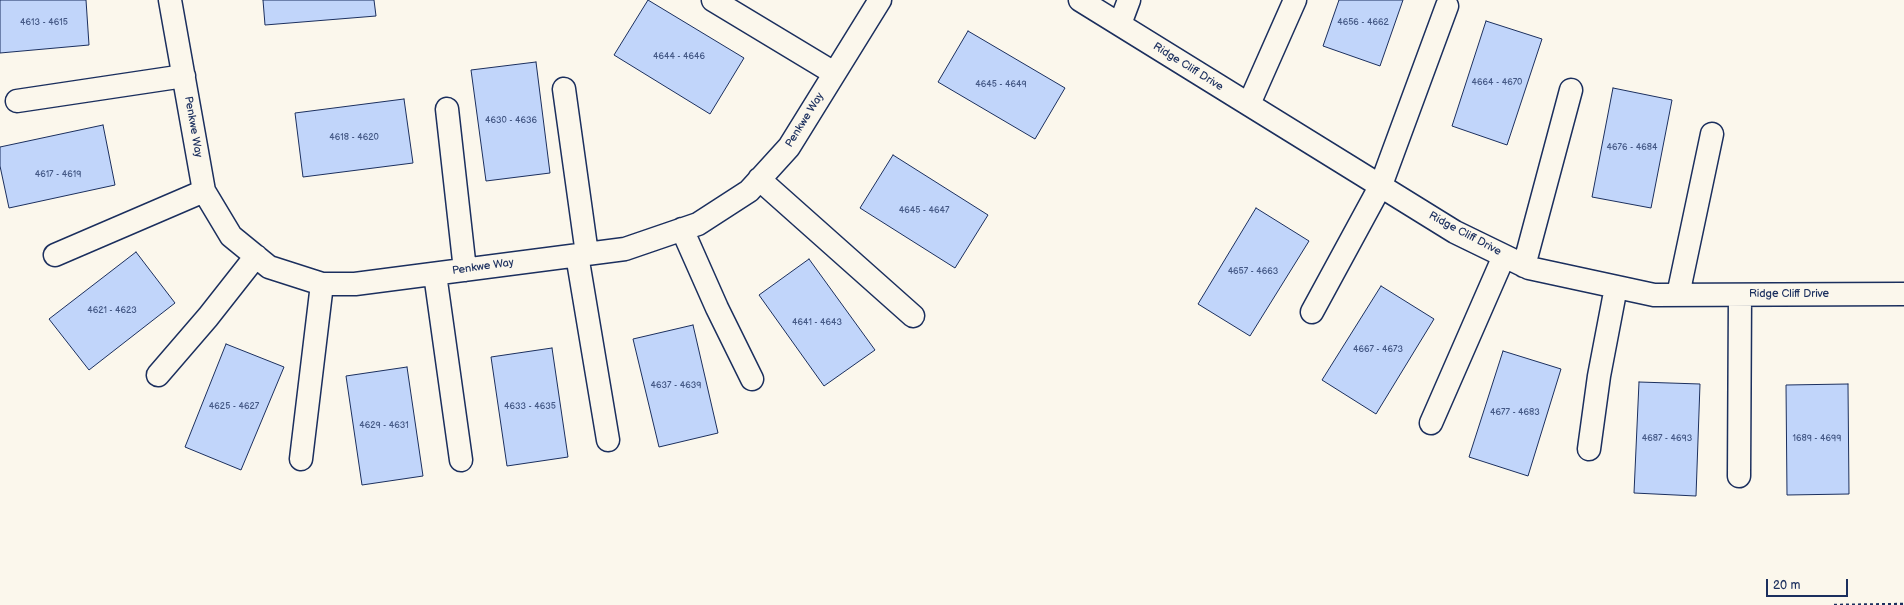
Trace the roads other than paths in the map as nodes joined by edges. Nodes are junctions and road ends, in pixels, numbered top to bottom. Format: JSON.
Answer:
{"nodes":[{"id":1,"x":170,"y":0,"type":"edge"},
{"id":2,"x":713,"y":0,"type":"edge"},
{"id":3,"x":880,"y":0,"type":"edge"},
{"id":4,"x":1080,"y":0,"type":"edge"},
{"id":5,"x":1129,"y":0,"type":"edge"},
{"id":6,"x":1295,"y":0,"type":"edge"},
{"id":7,"x":1447,"y":6,"type":"dead end"},
{"id":8,"x":1120,"y":24,"type":"junction"},
{"id":9,"x":834,"y":73,"type":"junction"},
{"id":10,"x":184,"y":76,"type":"junction"},
{"id":11,"x":564,"y":89,"type":"dead end"},
{"id":12,"x":1571,"y":90,"type":"dead end"},
{"id":13,"x":16,"y":100,"type":"dead end"},
{"id":14,"x":1249,"y":104,"type":"junction"},
{"id":15,"x":447,"y":110,"type":"dead end"},
{"id":16,"x":1712,"y":134,"type":"dead end"},
{"id":17,"x":759,"y":179,"type":"junction"},
{"id":18,"x":1381,"y":186,"type":"junction"},
{"id":19,"x":204,"y":190,"type":"junction"},
{"id":20,"x":682,"y":229,"type":"junction"},
{"id":21,"x":582,"y":254,"type":"junction"},
{"id":22,"x":55,"y":255,"type":"dead end"},
{"id":23,"x":256,"y":256,"type":"junction"},
{"id":24,"x":1504,"y":256,"type":"junction"},
{"id":25,"x":1524,"y":266,"type":"junction"},
{"id":26,"x":465,"y":270,"type":"junction"},
{"id":27,"x":435,"y":274,"type":"junction"},
{"id":28,"x":322,"y":284,"type":"junction"},
{"id":29,"x":1616,"y":287,"type":"junction"},
{"id":30,"x":1904,"y":294,"type":"edge"},
{"id":31,"x":1678,"y":295,"type":"junction"},
{"id":32,"x":1740,"y":295,"type":"junction"},
{"id":33,"x":1312,"y":312,"type":"dead end"},
{"id":34,"x":912,"y":316,"type":"dead end"},
{"id":35,"x":158,"y":375,"type":"dead end"},
{"id":36,"x":752,"y":379,"type":"dead end"},
{"id":37,"x":1432,"y":423,"type":"dead end"},
{"id":38,"x":608,"y":440,"type":"dead end"},
{"id":39,"x":1589,"y":449,"type":"dead end"},
{"id":40,"x":301,"y":459,"type":"dead end"},
{"id":41,"x":461,"y":460,"type":"dead end"},
{"id":42,"x":1739,"y":476,"type":"dead end"}],
"edges":[{"from":1,"to":10,"type":"street","name":"Penkwe Way"},
{"from":2,"to":9,"type":"street"},
{"from":3,"to":9,"type":"street","name":"Penkwe Way"},
{"from":4,"to":8,"type":"street","name":"Ridge Cliff Drive"},
{"from":5,"to":8,"type":"street"},
{"from":6,"to":14,"type":"street"},
{"from":7,"to":18,"type":"street"},
{"from":8,"to":14,"type":"street","name":"Ridge Cliff Drive"},
{"from":9,"to":17,"type":"street","name":"Penkwe Way"},
{"from":10,"to":13,"type":"street"},
{"from":10,"to":19,"type":"street","name":"Penkwe Way"},
{"from":11,"to":21,"type":"street"},
{"from":12,"to":25,"type":"street"},
{"from":14,"to":18,"type":"street","name":"Ridge Cliff Drive"},
{"from":15,"to":26,"type":"street"},
{"from":16,"to":31,"type":"street"},
{"from":17,"to":20,"type":"street","name":"Penkwe Way"},
{"from":17,"to":34,"type":"street"},
{"from":18,"to":24,"type":"street","name":"Ridge Cliff Drive"},
{"from":18,"to":33,"type":"street"},
{"from":19,"to":22,"type":"street"},
{"from":19,"to":23,"type":"street","name":"Penkwe Way"},
{"from":20,"to":21,"type":"street","name":"Penkwe Way"},
{"from":20,"to":36,"type":"street"},
{"from":21,"to":26,"type":"street","name":"Penkwe Way"},
{"from":21,"to":38,"type":"street"},
{"from":23,"to":28,"type":"street","name":"Penkwe Way"},
{"from":23,"to":35,"type":"street"},
{"from":24,"to":25,"type":"street","name":"Ridge Cliff Drive"},
{"from":24,"to":37,"type":"street"},
{"from":25,"to":29,"type":"street","name":"Ridge Cliff Drive"},
{"from":26,"to":27,"type":"street","name":"Penkwe Way"},
{"from":27,"to":28,"type":"street","name":"Penkwe Way"},
{"from":27,"to":41,"type":"street"},
{"from":28,"to":40,"type":"street"},
{"from":29,"to":31,"type":"street","name":"Ridge Cliff Drive"},
{"from":29,"to":39,"type":"street"},
{"from":30,"to":32,"type":"street","name":"Ridge Cliff Drive"},
{"from":31,"to":32,"type":"street","name":"Ridge Cliff Drive"},
{"from":32,"to":42,"type":"street"}]}
